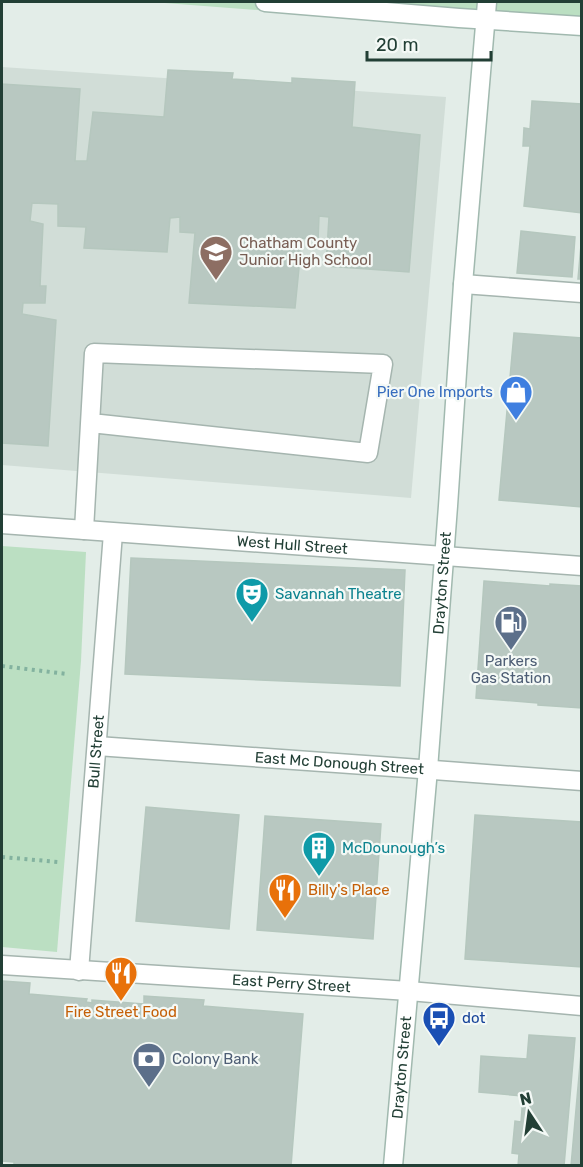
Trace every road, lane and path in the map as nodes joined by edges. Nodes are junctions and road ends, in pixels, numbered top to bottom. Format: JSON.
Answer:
{"nodes":[{"id":1,"x":265,"y":2,"type":"edge"},
{"id":2,"x":486,"y":11,"type":"edge"},
{"id":3,"x":582,"y":26,"type":"edge"},
{"id":4,"x":463,"y":284,"type":"junction"},
{"id":5,"x":582,"y":293,"type":"edge"},
{"id":6,"x":91,"y":423,"type":"junction"},
{"id":7,"x":2,"y":524,"type":"edge"},
{"id":8,"x":84,"y":530,"type":"junction"},
{"id":9,"x":113,"y":533,"type":"junction"},
{"id":10,"x":444,"y":555,"type":"junction"},
{"id":11,"x":582,"y":566,"type":"edge"},
{"id":12,"x":2,"y":666,"type":"edge"},
{"id":13,"x":67,"y":674,"type":"dead end"},
{"id":14,"x":97,"y":746,"type":"junction"},
{"id":15,"x":428,"y":769,"type":"junction"},
{"id":16,"x":582,"y":781,"type":"edge"},
{"id":17,"x":2,"y":857,"type":"edge"},
{"id":18,"x":63,"y":862,"type":"dead end"},
{"id":19,"x":2,"y":965,"type":"edge"},
{"id":20,"x":80,"y":971,"type":"junction"},
{"id":21,"x":409,"y":991,"type":"junction"},
{"id":22,"x":582,"y":1006,"type":"edge"},
{"id":23,"x":393,"y":1166,"type":"edge"}],
"edges":[{"from":1,"to":2,"type":"street"},
{"from":2,"to":3,"type":"street"},
{"from":2,"to":4,"type":"street","name":"Drayton Street"},
{"from":4,"to":5,"type":"street"},
{"from":4,"to":10,"type":"street","name":"Drayton Street"},
{"from":6,"to":6,"type":"street"},
{"from":6,"to":8,"type":"street"},
{"from":7,"to":8,"type":"street","name":"West Hull Street"},
{"from":8,"to":9,"type":"street","name":"West Hull Street"},
{"from":9,"to":10,"type":"street","name":"West Hull Street"},
{"from":9,"to":14,"type":"street","name":"Bull Street"},
{"from":10,"to":11,"type":"street","name":"West Hull Street"},
{"from":10,"to":15,"type":"street","name":"Drayton Street"},
{"from":12,"to":13,"type":"path"},
{"from":14,"to":15,"type":"street","name":"East Mc Donough Street"},
{"from":14,"to":20,"type":"street","name":"Bull Street"},
{"from":15,"to":16,"type":"street","name":"East Mc Donough Street"},
{"from":15,"to":21,"type":"street","name":"Drayton Street"},
{"from":17,"to":18,"type":"path"},
{"from":19,"to":20,"type":"street","name":"East Perry Street"},
{"from":20,"to":21,"type":"street","name":"East Perry Street"},
{"from":21,"to":22,"type":"street","name":"East Perry Street"},
{"from":21,"to":23,"type":"street","name":"Drayton Street"}]}
